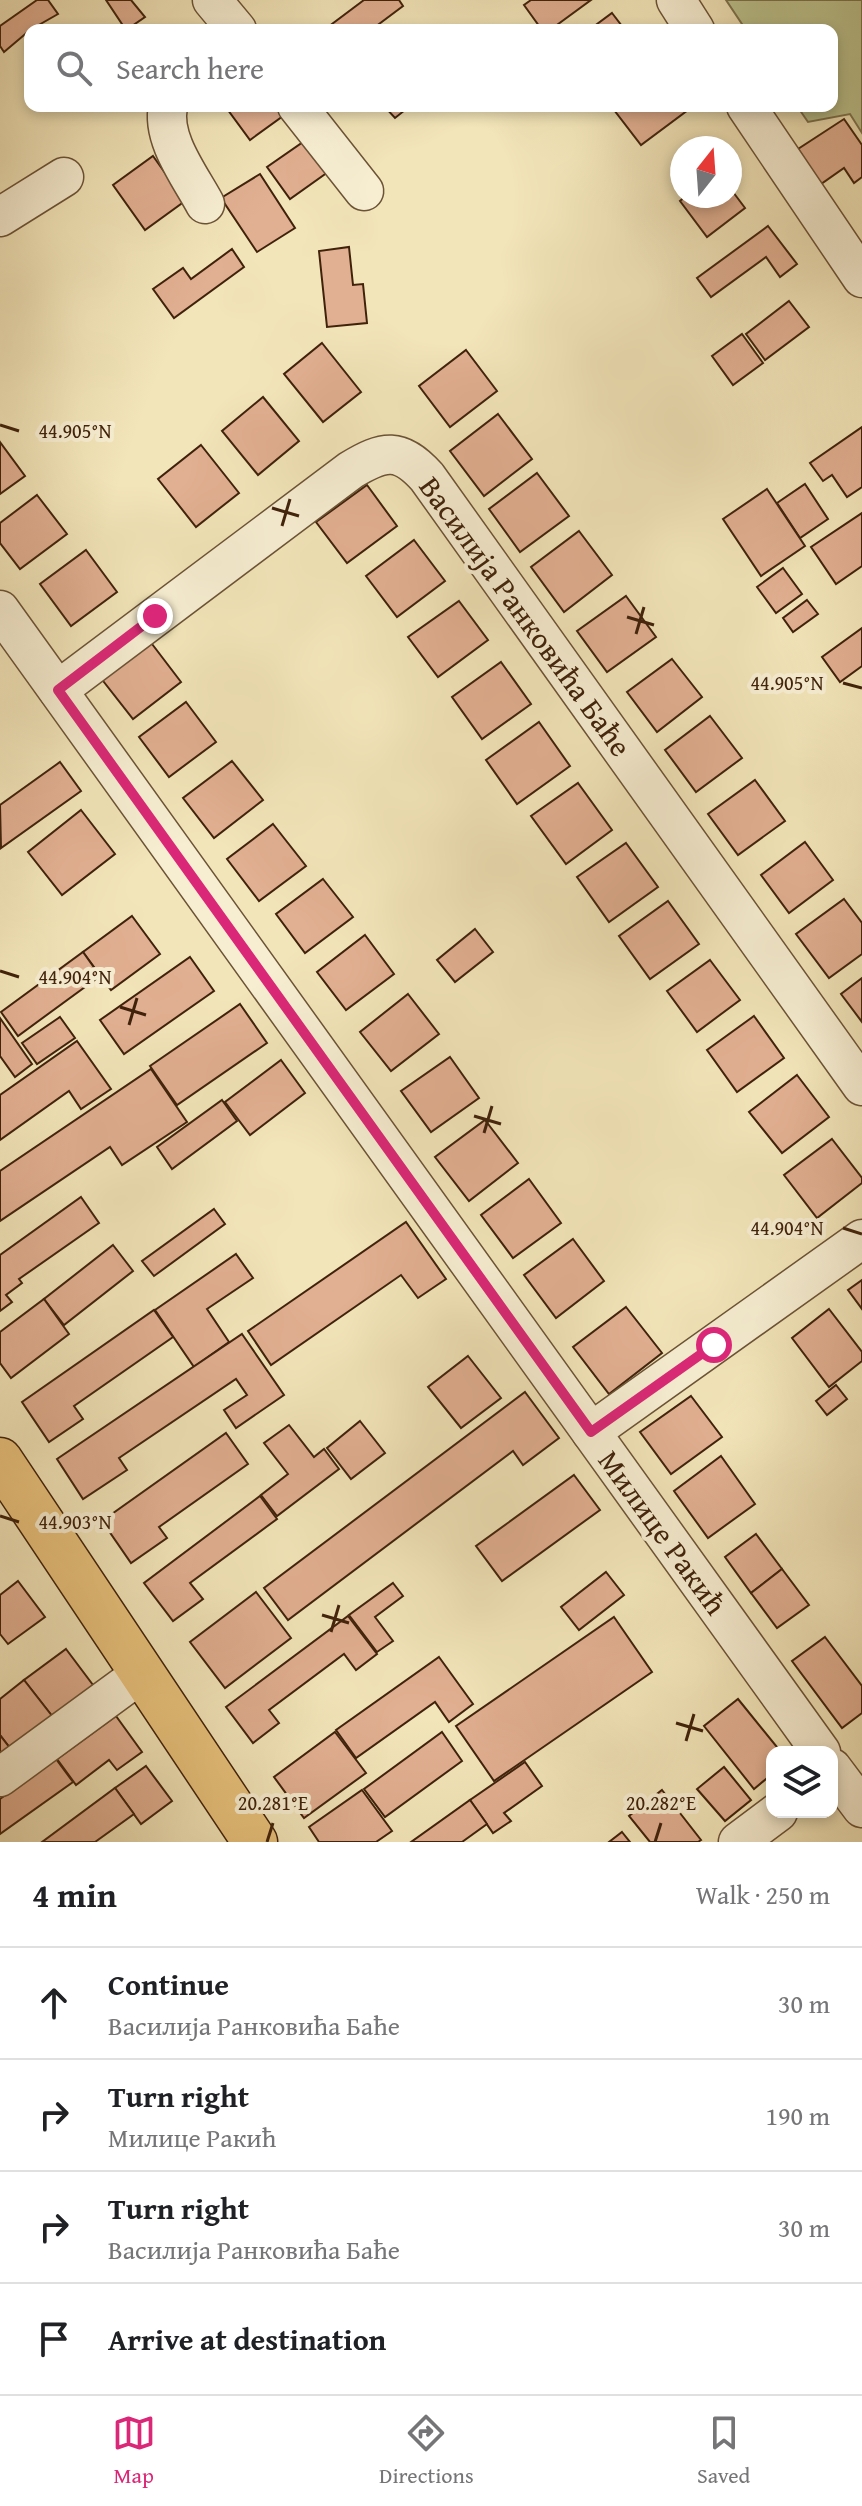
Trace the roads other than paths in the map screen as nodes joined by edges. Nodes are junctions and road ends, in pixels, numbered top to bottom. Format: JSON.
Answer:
{"nodes":[{"id":1,"x":212,"y":0,"type":"edge"},
{"id":2,"x":676,"y":0,"type":"edge"},
{"id":3,"x":232,"y":24,"type":"edge"},
{"id":4,"x":691,"y":24,"type":"edge"},
{"id":5,"x":166,"y":112,"type":"edge"},
{"id":6,"x":302,"y":112,"type":"edge"},
{"id":7,"x":750,"y":112,"type":"edge"},
{"id":8,"x":64,"y":177,"type":"dead end"},
{"id":9,"x":364,"y":191,"type":"dead end"},
{"id":10,"x":205,"y":204,"type":"dead end"},
{"id":11,"x":0,"y":217,"type":"edge"},
{"id":12,"x":862,"y":278,"type":"edge"},
{"id":13,"x":0,"y":610,"type":"edge"},
{"id":14,"x":58,"y":690,"type":"junction"},
{"id":15,"x":862,"y":1086,"type":"edge"},
{"id":16,"x":862,"y":1239,"type":"edge"},
{"id":17,"x":591,"y":1432,"type":"junction"},
{"id":18,"x":0,"y":1460,"type":"edge"},
{"id":19,"x":142,"y":1673,"type":"junction"},
{"id":20,"x":823,"y":1746,"type":"edge"},
{"id":21,"x":838,"y":1766,"type":"edge"},
{"id":22,"x":0,"y":1777,"type":"edge"},
{"id":23,"x":862,"y":1808,"type":"edge"},
{"id":24,"x":770,"y":1818,"type":"edge"},
{"id":25,"x":255,"y":1842,"type":"edge"},
{"id":26,"x":738,"y":1842,"type":"edge"}],
"edges":[{"from":1,"to":3,"type":"street"},
{"from":2,"to":4,"type":"street"},
{"from":5,"to":10,"type":"street"},
{"from":6,"to":9,"type":"street"},
{"from":7,"to":12,"type":"street"},
{"from":8,"to":11,"type":"street"},
{"from":13,"to":14,"type":"street","name":"Милице Ракић"},
{"from":14,"to":15,"type":"street","name":"Василија Ранковића Баће"},
{"from":14,"to":17,"type":"street","name":"Милице Ракић"},
{"from":16,"to":17,"type":"street"},
{"from":17,"to":20,"type":"street","name":"Милице Ракић"},
{"from":18,"to":19,"type":"main road"},
{"from":19,"to":22,"type":"street"},
{"from":19,"to":25,"type":"main road"},
{"from":21,"to":23,"type":"street","name":"Милице Ракић"},
{"from":24,"to":26,"type":"street"}]}
